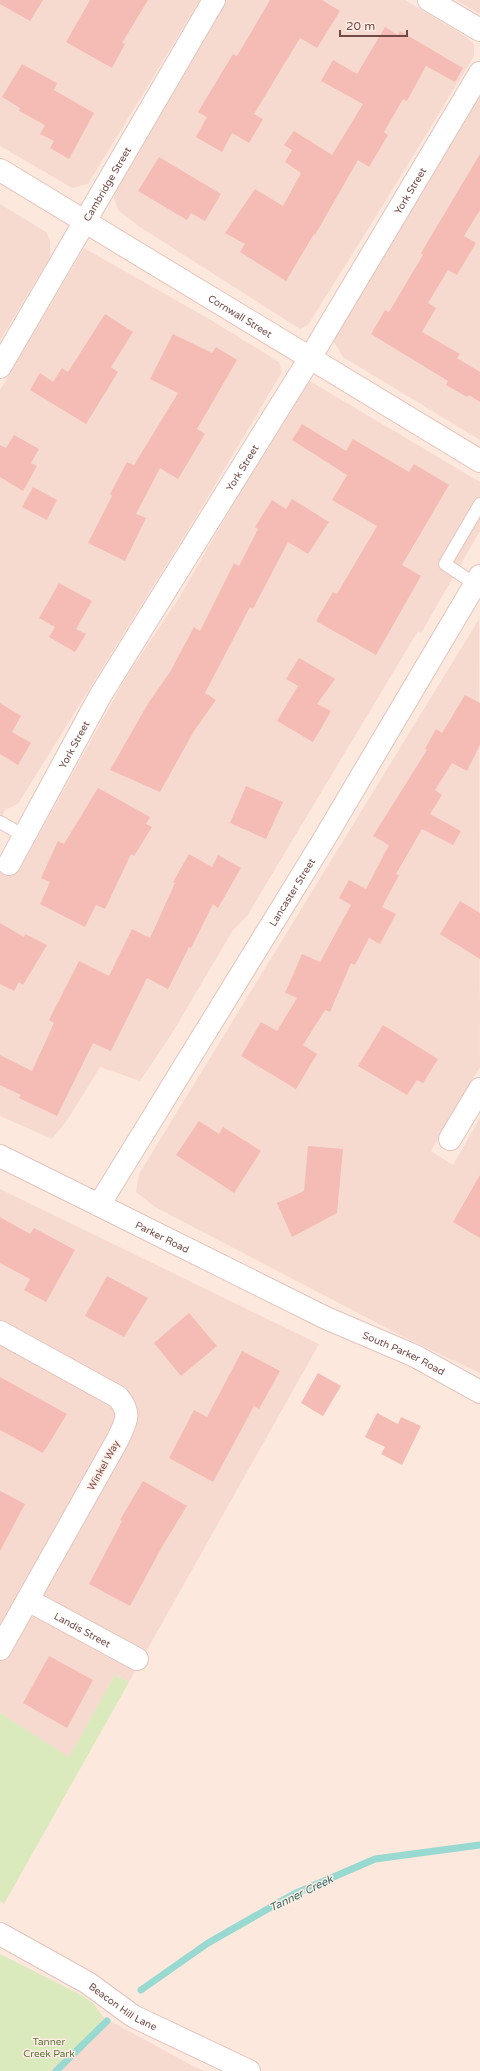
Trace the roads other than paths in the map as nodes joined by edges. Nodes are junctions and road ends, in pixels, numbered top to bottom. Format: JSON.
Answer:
{"nodes":[{"id":1,"x":214,"y":0,"type":"edge"},
{"id":2,"x":430,"y":0,"type":"edge"},
{"id":3,"x":480,"y":30,"type":"edge"},
{"id":4,"x":480,"y":73,"type":"edge"},
{"id":5,"x":0,"y":170,"type":"edge"},
{"id":6,"x":85,"y":222,"type":"junction"},
{"id":7,"x":310,"y":358,"type":"junction"},
{"id":8,"x":0,"y":367,"type":"edge"},
{"id":9,"x":480,"y":461,"type":"edge"},
{"id":10,"x":480,"y":504,"type":"edge"},
{"id":11,"x":478,"y":580,"type":"edge"},
{"id":12,"x":0,"y":822,"type":"edge"},
{"id":13,"x":24,"y":836,"type":"junction"},
{"id":14,"x":9,"y":864,"type":"dead end"},
{"id":15,"x":480,"y":1089,"type":"edge"},
{"id":16,"x":450,"y":1139,"type":"dead end"},
{"id":17,"x":0,"y":1156,"type":"edge"},
{"id":18,"x":100,"y":1205,"type":"junction"},
{"id":19,"x":326,"y":1318,"type":"joint"},
{"id":20,"x":0,"y":1332,"type":"edge"},
{"id":21,"x":480,"y":1392,"type":"edge"},
{"id":22,"x":28,"y":1600,"type":"junction"},
{"id":23,"x":0,"y":1649,"type":"edge"},
{"id":24,"x":137,"y":1658,"type":"dead end"},
{"id":25,"x":0,"y":1934,"type":"edge"},
{"id":26,"x":237,"y":2068,"type":"edge"}],
"edges":[{"from":1,"to":6,"type":"street","name":"Cambridge Street"},
{"from":2,"to":3,"type":"street"},
{"from":4,"to":7,"type":"street","name":"York Street"},
{"from":5,"to":6,"type":"street","name":"Cornwall Street"},
{"from":6,"to":7,"type":"street","name":"Cornwall Street"},
{"from":6,"to":8,"type":"street","name":"Cambridge Street"},
{"from":7,"to":9,"type":"street","name":"Cornwall Street"},
{"from":7,"to":13,"type":"street","name":"York Street"},
{"from":10,"to":11,"type":"lane"},
{"from":11,"to":18,"type":"street","name":"Lancaster Street"},
{"from":12,"to":13,"type":"lane"},
{"from":13,"to":14,"type":"street","name":"York Street"},
{"from":15,"to":16,"type":"street"},
{"from":17,"to":18,"type":"street","name":"Parker Road"},
{"from":18,"to":19,"type":"street","name":"Parker Road"},
{"from":19,"to":21,"type":"street","name":"South Parker Road"},
{"from":20,"to":22,"type":"street","name":"Winkel Way"},
{"from":22,"to":23,"type":"street","name":"Winkel Way"},
{"from":22,"to":24,"type":"street","name":"Landis Street"},
{"from":25,"to":26,"type":"street","name":"Beacon Hill Lane"}]}
